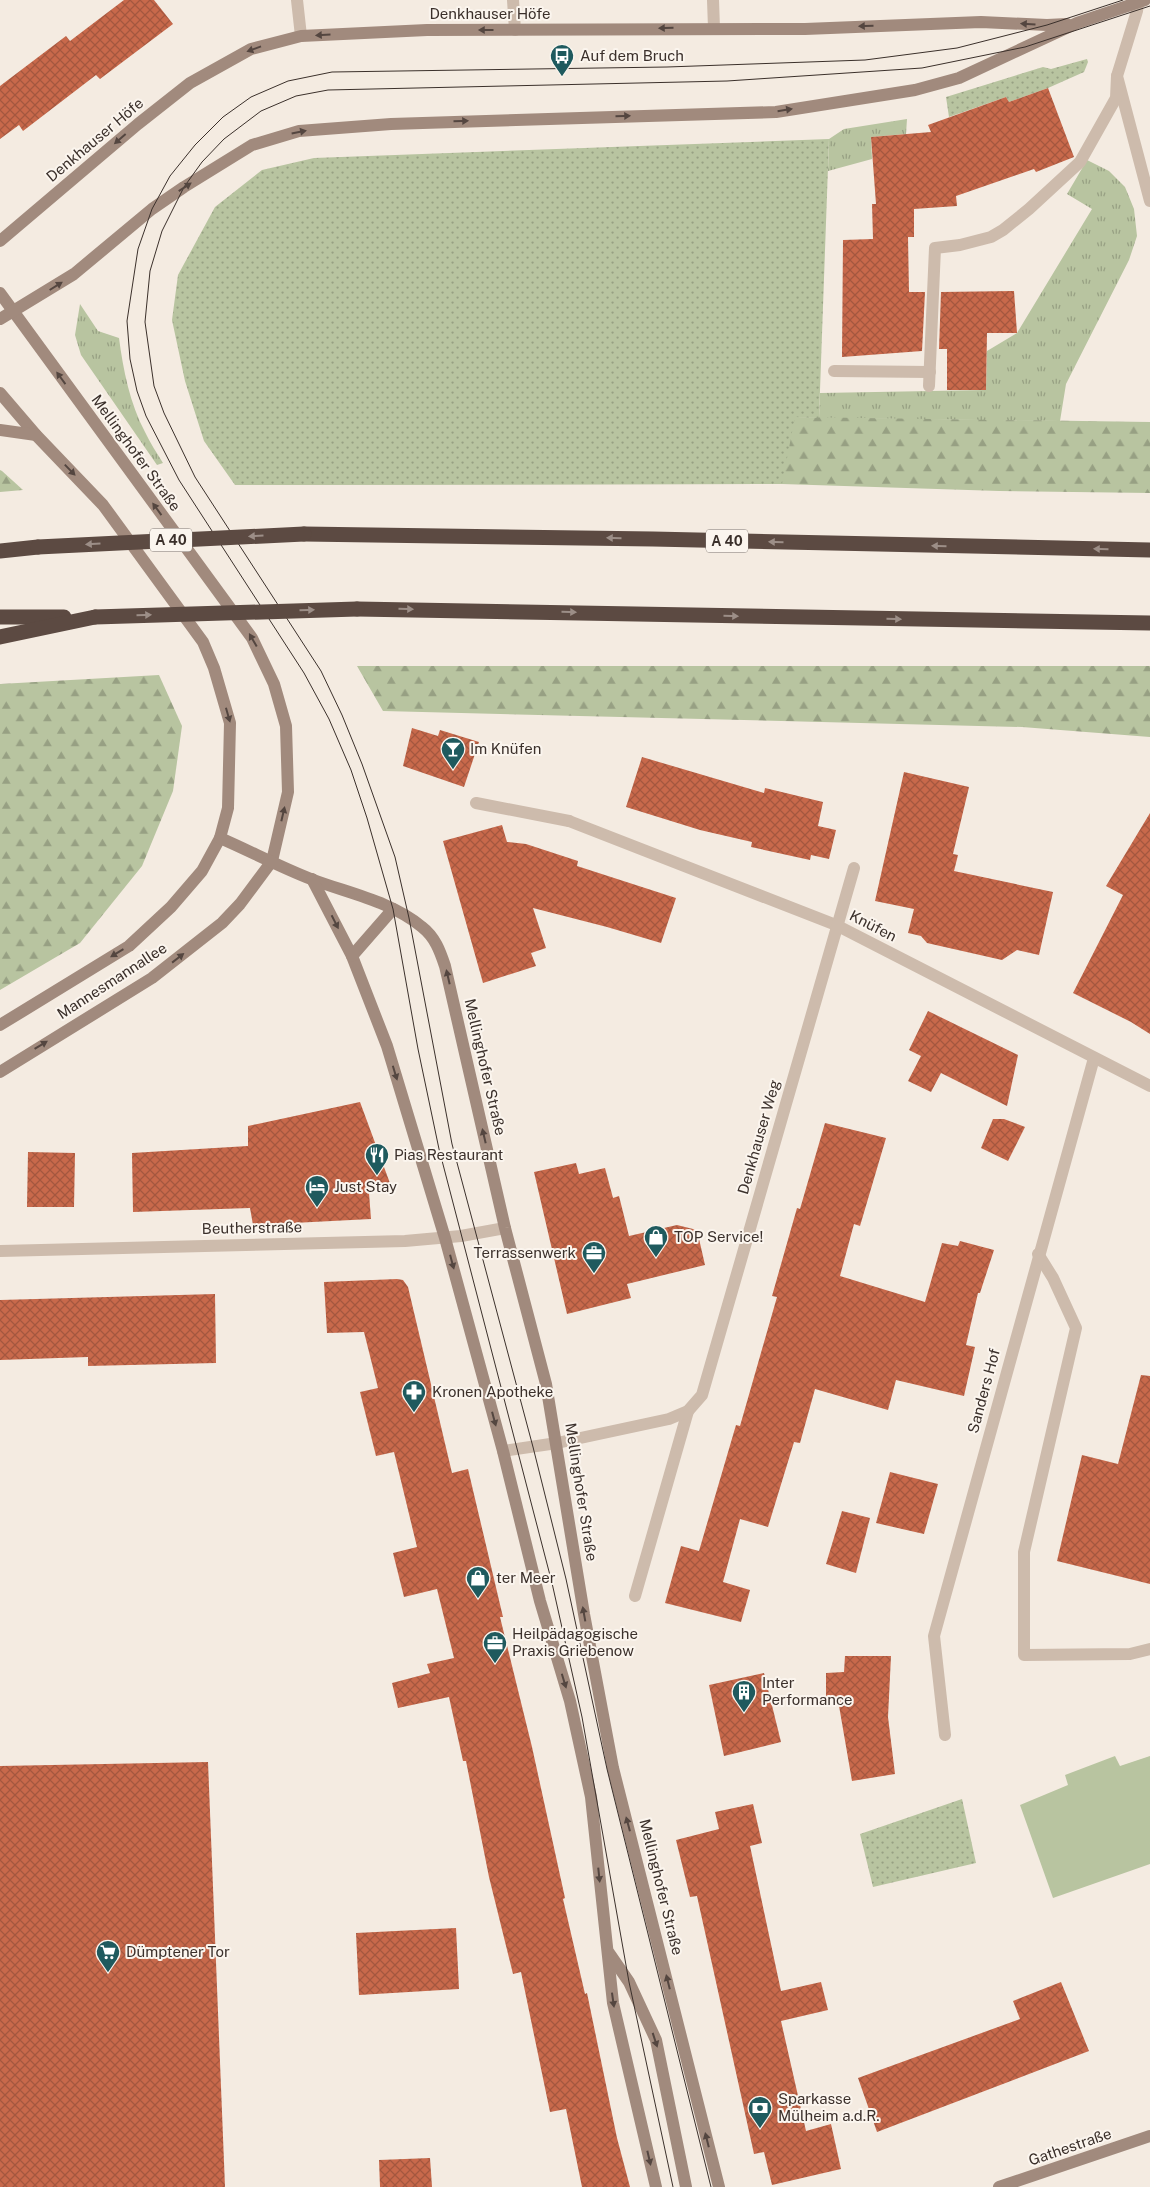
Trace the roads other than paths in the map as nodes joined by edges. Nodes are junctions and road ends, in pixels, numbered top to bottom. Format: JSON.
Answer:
{"nodes":[{"id":1,"x":298,"y":0,"type":"edge"},
{"id":2,"x":514,"y":0,"type":"edge"},
{"id":3,"x":713,"y":0,"type":"edge"},
{"id":4,"x":1142,"y":2,"type":"edge"},
{"id":5,"x":1077,"y":23,"type":"junction"},
{"id":6,"x":714,"y":28,"type":"junction"},
{"id":7,"x":515,"y":30,"type":"junction"},
{"id":8,"x":301,"y":36,"type":"junction"},
{"id":9,"x":1117,"y":76,"type":"junction"},
{"id":10,"x":1150,"y":202,"type":"edge"},
{"id":11,"x":0,"y":240,"type":"edge"},
{"id":12,"x":0,"y":293,"type":"edge"},
{"id":13,"x":15,"y":311,"type":"junction"},
{"id":14,"x":0,"y":319,"type":"edge"},
{"id":15,"x":834,"y":371,"type":"dead end"},
{"id":16,"x":0,"y":393,"type":"edge"},
{"id":17,"x":0,"y":430,"type":"edge"},
{"id":18,"x":36,"y":435,"type":"junction"},
{"id":19,"x":0,"y":550,"type":"edge"},
{"id":20,"x":1150,"y":550,"type":"edge"},
{"id":21,"x":0,"y":617,"type":"edge"},
{"id":22,"x":95,"y":617,"type":"junction"},
{"id":23,"x":1150,"y":623,"type":"edge"},
{"id":24,"x":0,"y":637,"type":"edge"},
{"id":25,"x":476,"y":803,"type":"dead end"},
{"id":26,"x":220,"y":838,"type":"junction"},
{"id":27,"x":272,"y":861,"type":"junction"},
{"id":28,"x":854,"y":868,"type":"dead end"},
{"id":29,"x":312,"y":879,"type":"junction"},
{"id":30,"x":393,"y":909,"type":"junction"},
{"id":31,"x":836,"y":925,"type":"junction"},
{"id":32,"x":352,"y":956,"type":"junction"},
{"id":33,"x":0,"y":1025,"type":"edge"},
{"id":34,"x":1094,"y":1058,"type":"junction"},
{"id":35,"x":0,"y":1072,"type":"edge"},
{"id":36,"x":1150,"y":1086,"type":"edge"},
{"id":37,"x":505,"y":1228,"type":"junction"},
{"id":38,"x":446,"y":1238,"type":"junction"},
{"id":39,"x":0,"y":1250,"type":"edge"},
{"id":40,"x":1038,"y":1254,"type":"junction"},
{"id":41,"x":688,"y":1411,"type":"junction"},
{"id":42,"x":557,"y":1443,"type":"junction"},
{"id":43,"x":503,"y":1451,"type":"junction"},
{"id":44,"x":634,"y":1596,"type":"dead end"},
{"id":45,"x":1150,"y":1649,"type":"edge"},
{"id":46,"x":945,"y":1735,"type":"dead end"},
{"id":47,"x":608,"y":1951,"type":"junction"},
{"id":48,"x":1150,"y":2136,"type":"edge"},
{"id":49,"x":656,"y":2187,"type":"edge"},
{"id":50,"x":686,"y":2187,"type":"edge"},
{"id":51,"x":719,"y":2187,"type":"edge"},
{"id":52,"x":1000,"y":2187,"type":"edge"}],
"edges":[{"from":1,"to":8,"type":"street"},
{"from":2,"to":7,"type":"street"},
{"from":3,"to":6,"type":"street"},
{"from":4,"to":5,"type":"street","name":"Denkhauser Höfe"},
{"from":4,"to":9,"type":"street"},
{"from":5,"to":6,"type":"street","name":"Denkhauser Höfe","one_way":true},
{"from":13,"to":5,"type":"street","name":"Denkhauser Höfe","one_way":true},
{"from":6,"to":7,"type":"street","name":"Denkhauser Höfe","one_way":true},
{"from":7,"to":8,"type":"street","name":"Denkhauser Höfe","one_way":true},
{"from":8,"to":11,"type":"street","name":"Denkhauser Höfe","one_way":true},
{"from":9,"to":10,"type":"street"},
{"from":9,"to":15,"type":"street"},
{"from":12,"to":13,"type":"street","name":"Mellinghofer Straße"},
{"from":13,"to":14,"type":"street","name":"Denkhauser Höfe"},
{"from":27,"to":13,"type":"street","name":"Mellinghofer Straße","one_way":true},
{"from":16,"to":18,"type":"street"},
{"from":17,"to":18,"type":"street"},
{"from":18,"to":26,"type":"street","one_way":true},
{"from":20,"to":19,"type":"highway","number":"A 40","one_way":true,"bridge":true},
{"from":21,"to":22,"type":"highway"},
{"from":22,"to":23,"type":"highway","one_way":true,"bridge":true},
{"from":22,"to":24,"type":"highway"},
{"from":25,"to":31,"type":"street","name":"Knüfen"},
{"from":26,"to":27,"type":"street","name":"Mellinghofer Straße"},
{"from":26,"to":33,"type":"street","name":"Mannesmannallee","one_way":true},
{"from":27,"to":29,"type":"street","name":"Mellinghofer Straße"},
{"from":35,"to":27,"type":"street","name":"Mannesmannallee","one_way":true},
{"from":28,"to":31,"type":"street","name":"Denkhauser Weg"},
{"from":29,"to":30,"type":"street","name":"Mellinghofer Straße"},
{"from":29,"to":32,"type":"street","one_way":true},
{"from":30,"to":32,"type":"street"},
{"from":37,"to":30,"type":"street","name":"Mellinghofer Straße","one_way":true},
{"from":31,"to":34,"type":"street","name":"Knüfen"},
{"from":31,"to":41,"type":"street","name":"Denkhauser Weg"},
{"from":32,"to":38,"type":"street","one_way":true},
{"from":34,"to":36,"type":"street","name":"Knüfen"},
{"from":34,"to":40,"type":"street","name":"Sanders Hof"},
{"from":37,"to":38,"type":"street","name":"Beutherstraße"},
{"from":37,"to":42,"type":"street","name":"Mellinghofer Straße"},
{"from":38,"to":39,"type":"street","name":"Beutherstraße"},
{"from":38,"to":43,"type":"street","one_way":true},
{"from":40,"to":45,"type":"street"},
{"from":40,"to":46,"type":"street","name":"Sanders Hof"},
{"from":41,"to":42,"type":"street"},
{"from":41,"to":44,"type":"street","name":"Denkhauser Weg"},
{"from":42,"to":43,"type":"street"},
{"from":51,"to":42,"type":"street","name":"Mellinghofer Straße","one_way":true},
{"from":43,"to":47,"type":"street","one_way":true},
{"from":47,"to":49,"type":"street","one_way":true},
{"from":47,"to":50,"type":"street","one_way":true},
{"from":48,"to":52,"type":"street","name":"Gathestraße"}]}
